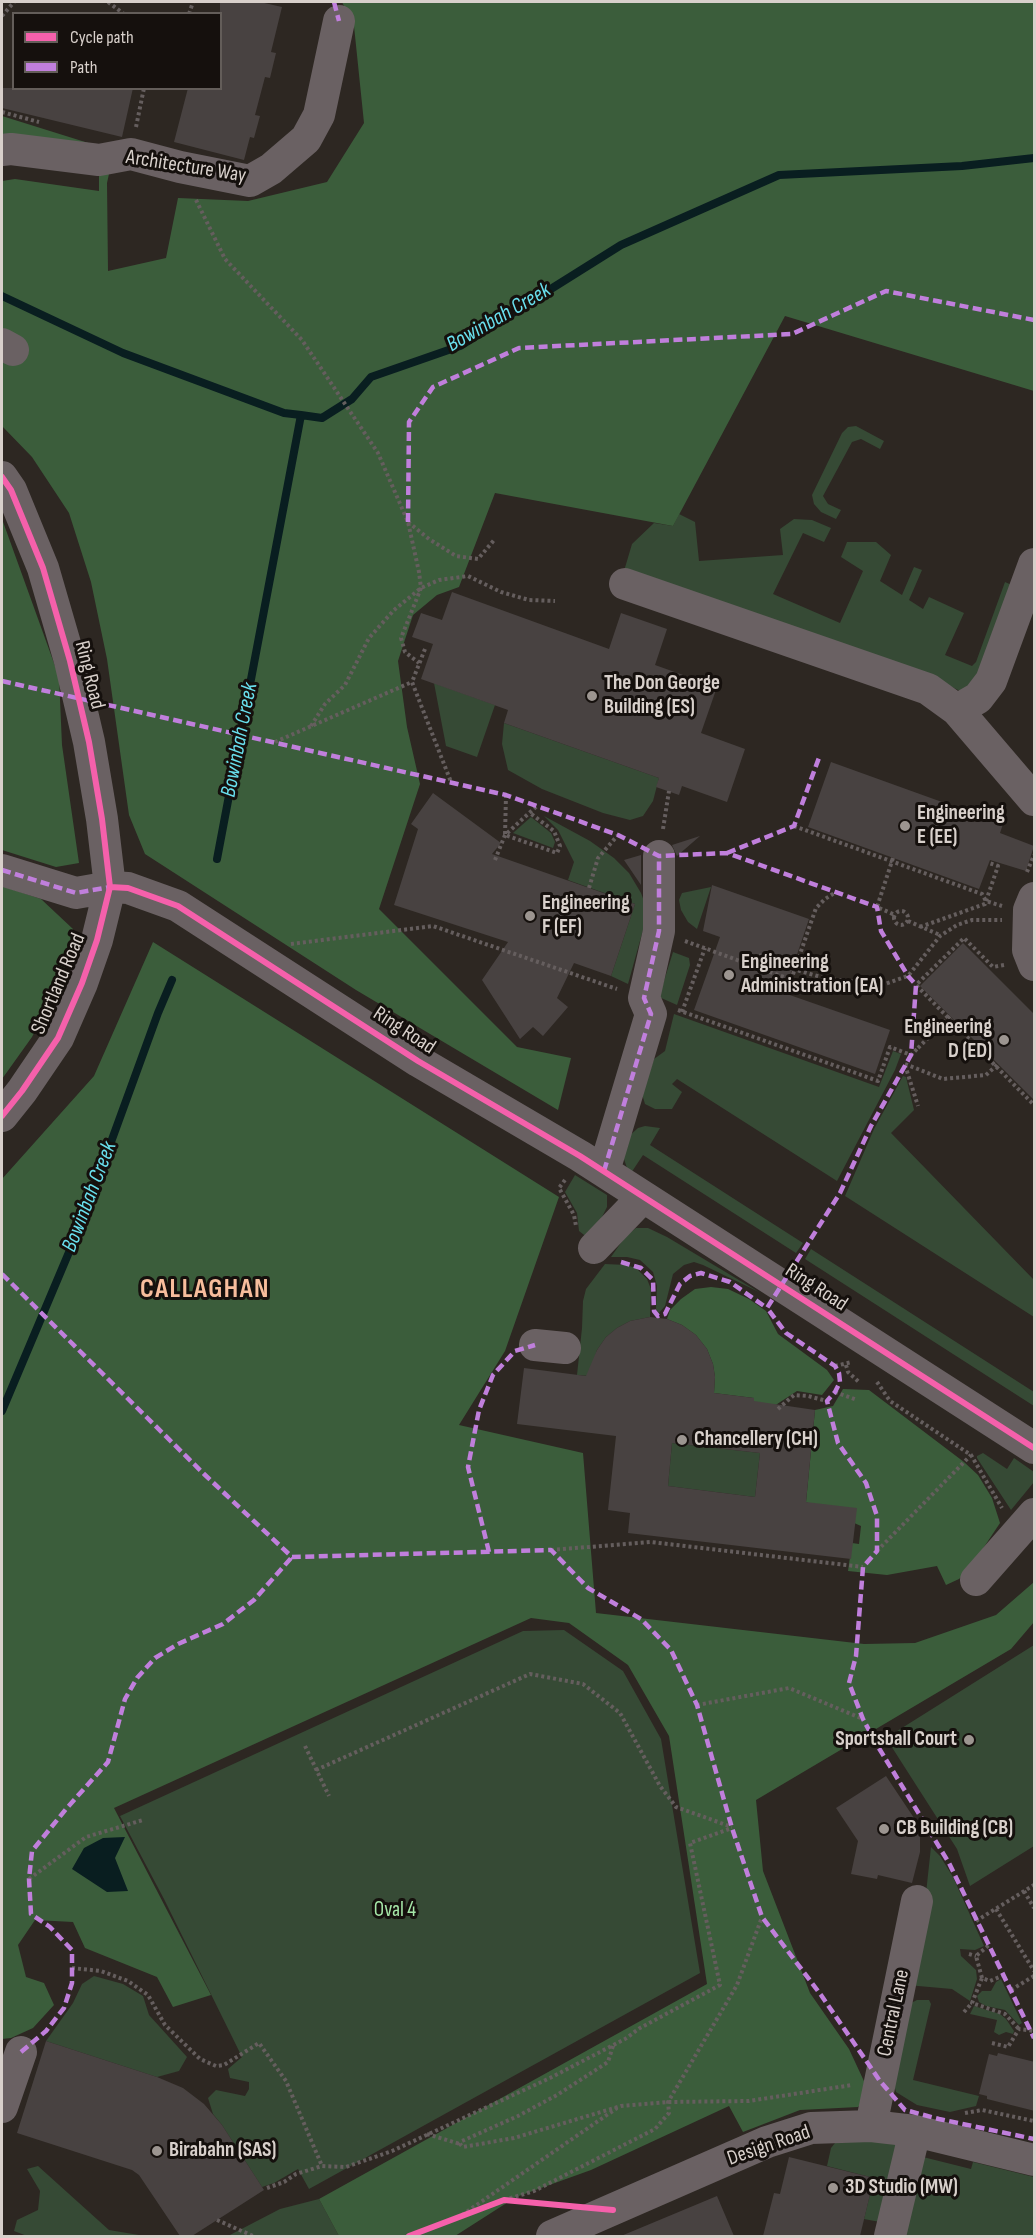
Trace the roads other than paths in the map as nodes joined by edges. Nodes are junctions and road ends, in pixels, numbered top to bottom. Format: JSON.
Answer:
{"nodes":[{"id":1,"x":339,"y":21,"type":"dead end"},
{"id":2,"x":2,"y":150,"type":"edge"},
{"id":3,"x":2,"y":477,"type":"edge"},
{"id":4,"x":1035,"y":564,"type":"edge"},
{"id":5,"x":624,"y":584,"type":"dead end"},
{"id":6,"x":957,"y":710,"type":"junction"},
{"id":7,"x":1035,"y":800,"type":"edge"},
{"id":8,"x":659,"y":856,"type":"road end"},
{"id":9,"x":2,"y":870,"type":"edge"},
{"id":10,"x":110,"y":887,"type":"junction"},
{"id":11,"x":1020,"y":902,"type":"edge"},
{"id":12,"x":1022,"y":965,"type":"edge"},
{"id":13,"x":2,"y":1116,"type":"edge"},
{"id":14,"x":604,"y":1171,"type":"junction"},
{"id":15,"x":643,"y":1197,"type":"junction"},
{"id":16,"x":586,"y":1240,"type":"road end"},
{"id":17,"x":1035,"y":1448,"type":"edge"},
{"id":18,"x":1020,"y":1515,"type":"edge"},
{"id":19,"x":976,"y":1580,"type":"dead end"},
{"id":20,"x":917,"y":1901,"type":"dead end"},
{"id":21,"x":21,"y":2052,"type":"dead end"},
{"id":22,"x":2,"y":2107,"type":"edge"},
{"id":23,"x":871,"y":2126,"type":"junction"},
{"id":24,"x":915,"y":2131,"type":"junction"},
{"id":25,"x":1035,"y":2160,"type":"edge"},
{"id":26,"x":552,"y":2236,"type":"edge"},
{"id":27,"x":890,"y":2236,"type":"edge"}],
"edges":[{"from":1,"to":2,"type":"street","name":"Architecture Way"},
{"from":3,"to":10,"type":"street","name":"Ring Road"},
{"from":4,"to":6,"type":"street"},
{"from":5,"to":6,"type":"street"},
{"from":6,"to":7,"type":"street"},
{"from":8,"to":14,"type":"street"},
{"from":9,"to":10,"type":"street"},
{"from":10,"to":13,"type":"street","name":"Shortland Road"},
{"from":10,"to":14,"type":"street","name":"Ring Road"},
{"from":11,"to":12,"type":"street"},
{"from":14,"to":15,"type":"street","name":"Ring Road"},
{"from":15,"to":16,"type":"street"},
{"from":15,"to":17,"type":"street","name":"Ring Road"},
{"from":18,"to":19,"type":"street"},
{"from":20,"to":23,"type":"street","name":"Central Lane"},
{"from":21,"to":22,"type":"street"},
{"from":23,"to":24,"type":"street","name":"Design Road"},
{"from":23,"to":26,"type":"street","name":"Design Road"},
{"from":24,"to":25,"type":"street","name":"Design Road"},
{"from":24,"to":27,"type":"street"}]}
